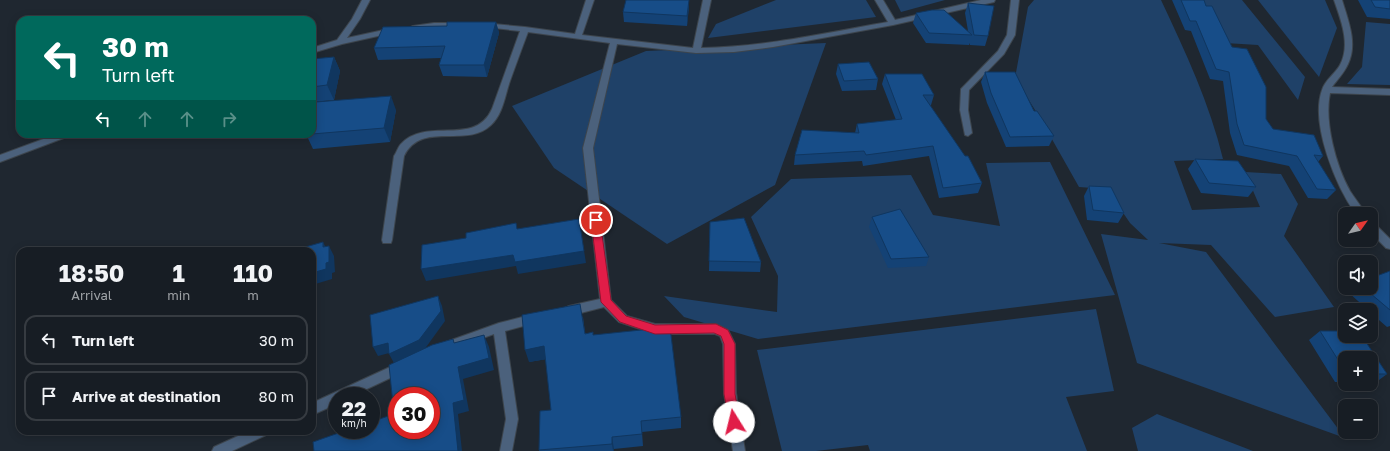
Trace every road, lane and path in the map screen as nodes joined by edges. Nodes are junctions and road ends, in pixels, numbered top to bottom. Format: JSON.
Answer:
{"nodes":[{"id":1,"x":366,"y":0,"type":"edge"},
{"id":2,"x":590,"y":0,"type":"edge"},
{"id":3,"x":707,"y":0,"type":"edge"},
{"id":4,"x":879,"y":0,"type":"edge"},
{"id":5,"x":991,"y":0,"type":"edge"},
{"id":6,"x":1015,"y":0,"type":"edge"},
{"id":7,"x":1338,"y":0,"type":"edge"},
{"id":8,"x":893,"y":23,"type":"junction"},
{"id":9,"x":526,"y":29,"type":"junction"},
{"id":10,"x":578,"y":37,"type":"junction"},
{"id":11,"x":614,"y":41,"type":"junction"},
{"id":12,"x":340,"y":42,"type":"junction"},
{"id":13,"x":316,"y":50,"type":"edge"},
{"id":14,"x":696,"y":51,"type":"junction"},
{"id":15,"x":1326,"y":90,"type":"junction"},
{"id":16,"x":1390,"y":92,"type":"edge"},
{"id":17,"x":968,"y":133,"type":"dead end"},
{"id":18,"x":55,"y":138,"type":"edge"},
{"id":19,"x":0,"y":159,"type":"edge"},
{"id":20,"x":1356,"y":207,"type":"edge"},
{"id":21,"x":1378,"y":234,"type":"edge"},
{"id":22,"x":387,"y":240,"type":"dead end"},
{"id":23,"x":1390,"y":245,"type":"edge"},
{"id":24,"x":606,"y":302,"type":"junction"},
{"id":25,"x":498,"y":328,"type":"junction"},
{"id":26,"x":439,"y":349,"type":"edge"},
{"id":27,"x":411,"y":362,"type":"edge"},
{"id":28,"x":359,"y":387,"type":"edge"},
{"id":29,"x":328,"y":402,"type":"edge"},
{"id":30,"x":316,"y":407,"type":"edge"},
{"id":31,"x":253,"y":435,"type":"edge"},
{"id":32,"x":218,"y":451,"type":"edge"},
{"id":33,"x":506,"y":451,"type":"edge"},
{"id":34,"x":739,"y":451,"type":"edge"}],
"edges":[{"from":1,"to":12,"type":"street"},
{"from":2,"to":10,"type":"street"},
{"from":3,"to":14,"type":"street"},
{"from":4,"to":8,"type":"street"},
{"from":5,"to":8,"type":"street"},
{"from":6,"to":17,"type":"street"},
{"from":7,"to":15,"type":"street"},
{"from":8,"to":14,"type":"street"},
{"from":9,"to":10,"type":"street"},
{"from":9,"to":12,"type":"street"},
{"from":9,"to":22,"type":"street"},
{"from":10,"to":11,"type":"street"},
{"from":11,"to":14,"type":"street"},
{"from":11,"to":24,"type":"street"},
{"from":12,"to":13,"type":"street"},
{"from":15,"to":16,"type":"street"},
{"from":15,"to":20,"type":"street"},
{"from":18,"to":19,"type":"street"},
{"from":21,"to":23,"type":"street"},
{"from":24,"to":25,"type":"street"},
{"from":24,"to":34,"type":"street"},
{"from":25,"to":26,"type":"street"},
{"from":25,"to":33,"type":"street"},
{"from":27,"to":28,"type":"street"},
{"from":29,"to":30,"type":"street"},
{"from":31,"to":32,"type":"street"}]}
